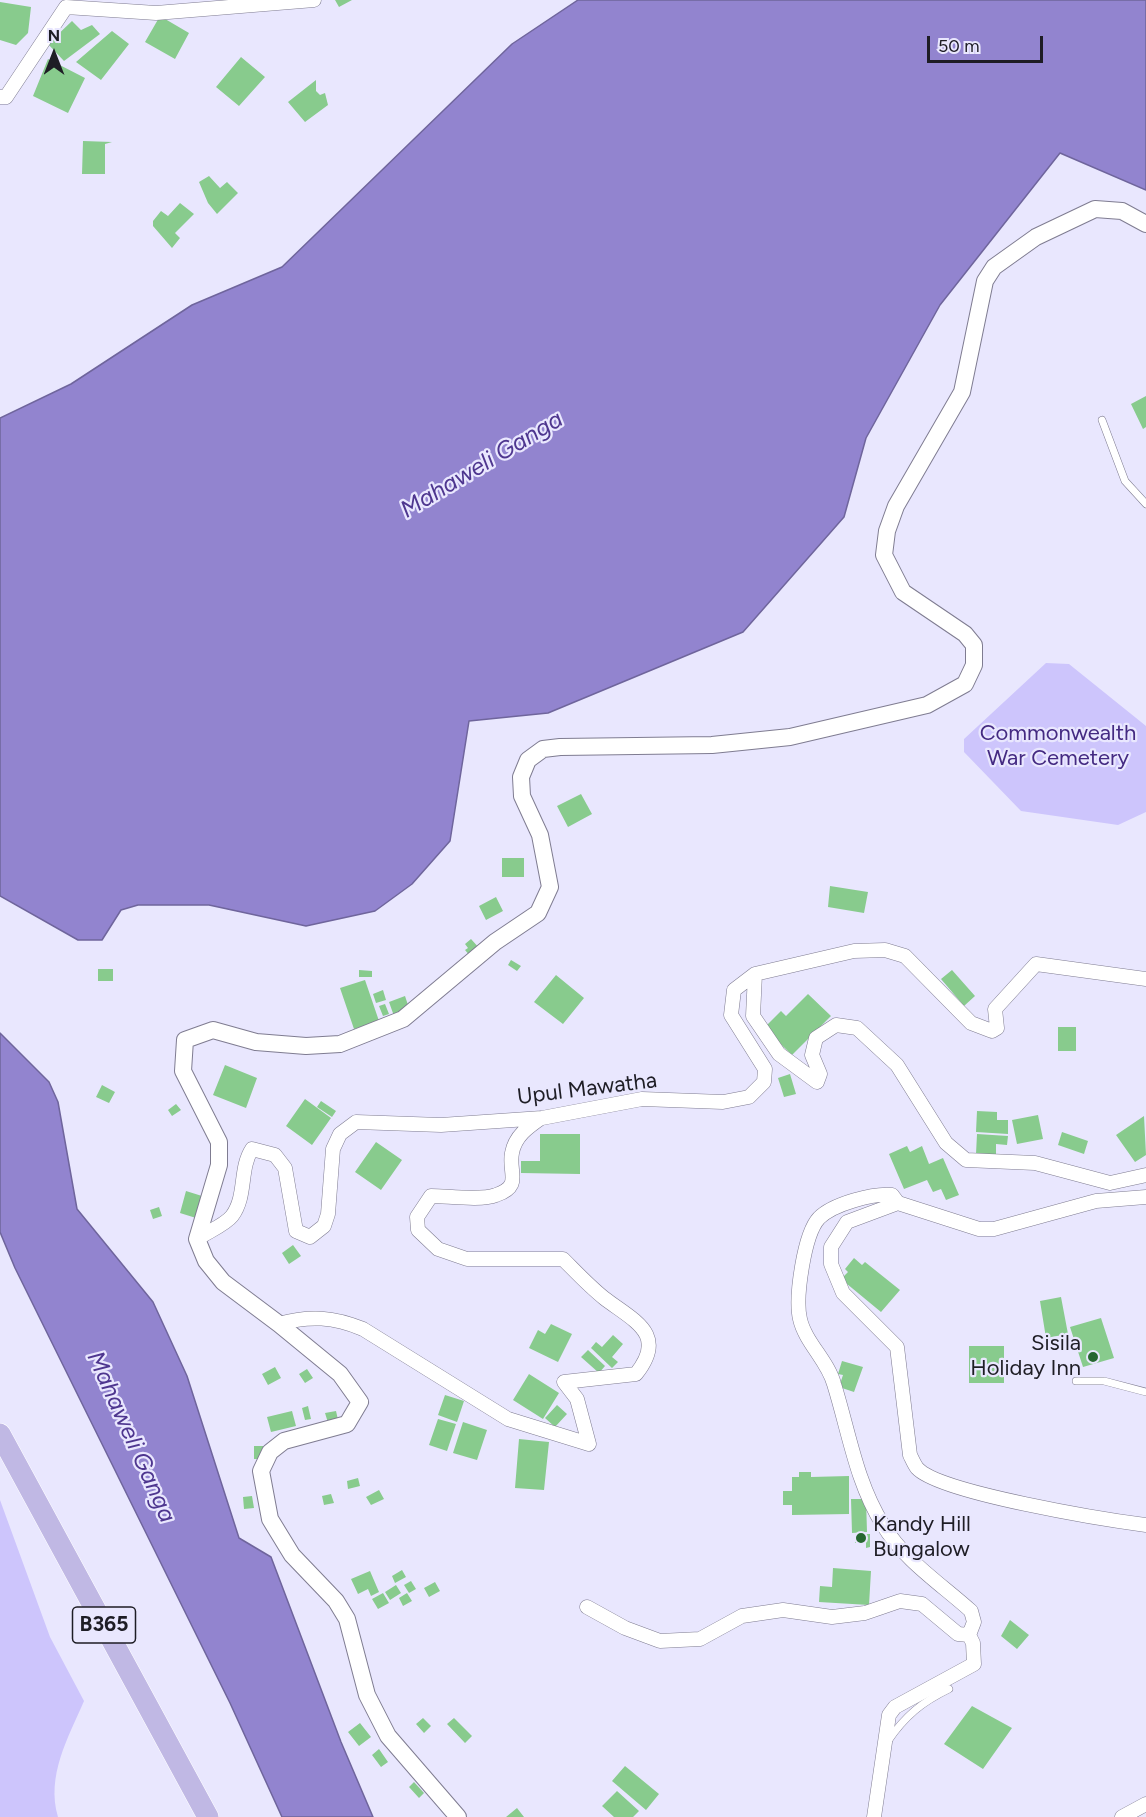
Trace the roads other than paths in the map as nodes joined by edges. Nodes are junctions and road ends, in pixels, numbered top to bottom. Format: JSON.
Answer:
{"nodes":[{"id":1,"x":314,"y":0,"type":"edge"},
{"id":2,"x":0,"y":97,"type":"edge"},
{"id":3,"x":1146,"y":224,"type":"edge"},
{"id":4,"x":1102,"y":420,"type":"dead end"},
{"id":5,"x":1146,"y":504,"type":"edge"},
{"id":6,"x":755,"y":974,"type":"junction"},
{"id":7,"x":1146,"y":979,"type":"edge"},
{"id":8,"x":542,"y":1118,"type":"junction"},
{"id":9,"x":1146,"y":1175,"type":"edge"},
{"id":10,"x":1146,"y":1197,"type":"edge"},
{"id":11,"x":898,"y":1203,"type":"junction"},
{"id":12,"x":197,"y":1239,"type":"junction"},
{"id":13,"x":279,"y":1324,"type":"junction"},
{"id":14,"x":1076,"y":1381,"type":"dead end"},
{"id":15,"x":1146,"y":1392,"type":"edge"},
{"id":16,"x":0,"y":1434,"type":"edge"},
{"id":17,"x":1146,"y":1525,"type":"edge"},
{"id":18,"x":586,"y":1606,"type":"dead end"},
{"id":19,"x":969,"y":1635,"type":"junction"},
{"id":20,"x":949,"y":1689,"type":"dead end"},
{"id":21,"x":885,"y":1745,"type":"junction"},
{"id":22,"x":1146,"y":1804,"type":"edge"},
{"id":23,"x":208,"y":1817,"type":"edge"},
{"id":24,"x":458,"y":1817,"type":"edge"},
{"id":25,"x":874,"y":1817,"type":"edge"},
{"id":26,"x":1122,"y":1817,"type":"edge"}],
"edges":[{"from":1,"to":2,"type":"street"},
{"from":3,"to":12,"type":"street"},
{"from":4,"to":5,"type":"lane"},
{"from":6,"to":7,"type":"street","name":"Upul Mawatha"},
{"from":6,"to":8,"type":"street","name":"Upul Mawatha"},
{"from":6,"to":9,"type":"street"},
{"from":8,"to":12,"type":"street","name":"Upul Mawatha"},
{"from":8,"to":13,"type":"street"},
{"from":10,"to":11,"type":"street"},
{"from":11,"to":17,"type":"street"},
{"from":11,"to":19,"type":"street"},
{"from":12,"to":13,"type":"street"},
{"from":13,"to":24,"type":"street"},
{"from":14,"to":15,"type":"lane"},
{"from":16,"to":23,"type":"main road","number":"B365"},
{"from":18,"to":19,"type":"street"},
{"from":19,"to":21,"type":"street"},
{"from":20,"to":21,"type":"lane"},
{"from":21,"to":25,"type":"street"},
{"from":22,"to":26,"type":"street"}]}
